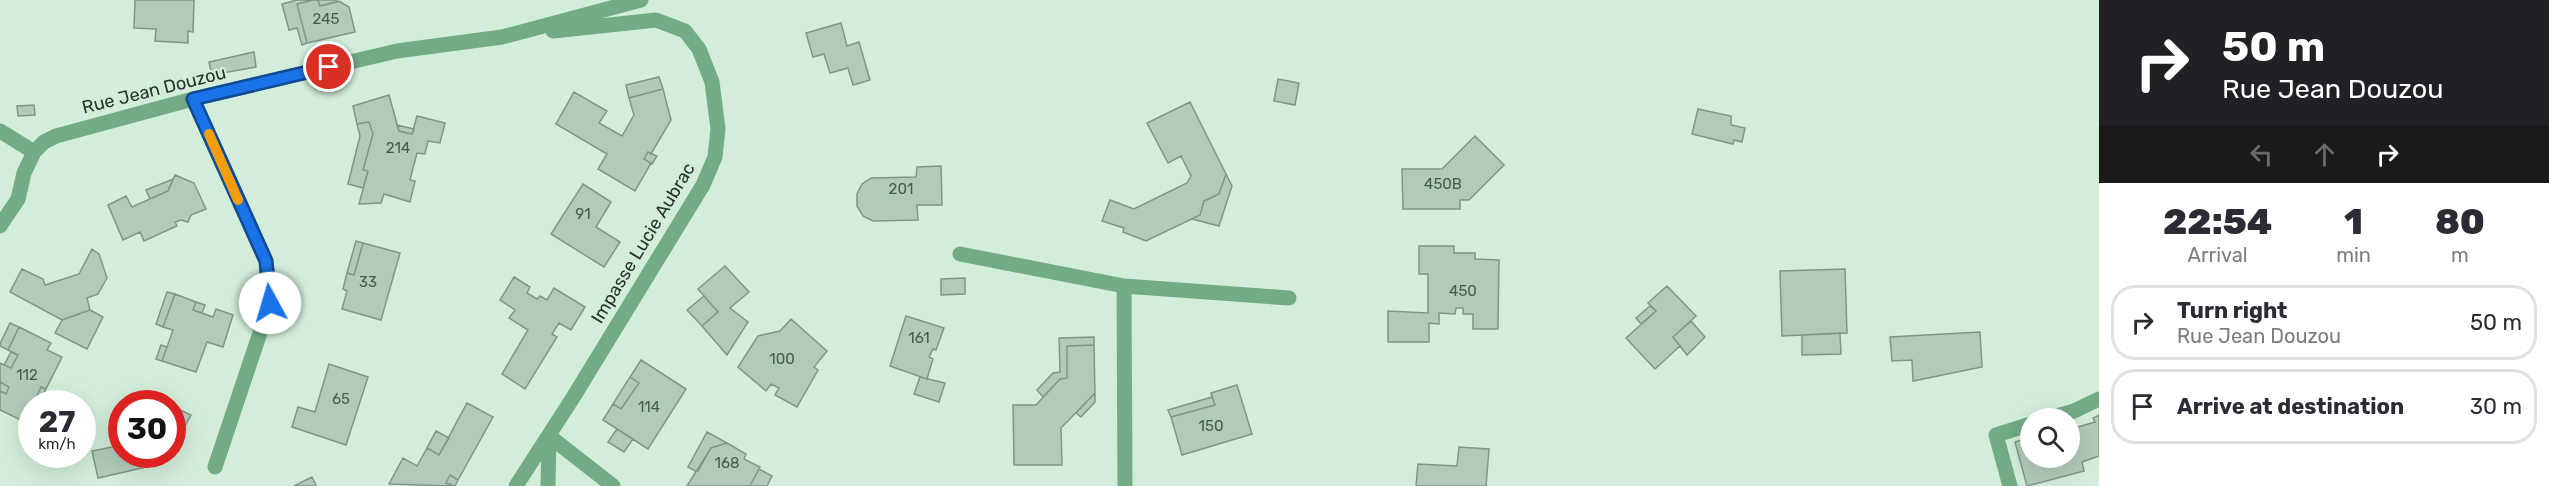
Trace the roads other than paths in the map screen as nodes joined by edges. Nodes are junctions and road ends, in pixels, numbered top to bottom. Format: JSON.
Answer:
{"nodes":[{"id":1,"x":641,"y":0,"type":"edge"},
{"id":2,"x":502,"y":37,"type":"junction"},
{"id":3,"x":193,"y":99,"type":"junction"},
{"id":4,"x":0,"y":131,"type":"edge"},
{"id":5,"x":34,"y":152,"type":"junction"},
{"id":6,"x":0,"y":226,"type":"edge"},
{"id":7,"x":960,"y":254,"type":"dead end"},
{"id":8,"x":1124,"y":286,"type":"junction"},
{"id":9,"x":1289,"y":298,"type":"dead end"},
{"id":10,"x":2099,"y":399,"type":"edge"},
{"id":11,"x":2080,"y":408,"type":"edge"},
{"id":12,"x":2020,"y":427,"type":"edge"},
{"id":13,"x":549,"y":436,"type":"junction"},
{"id":14,"x":215,"y":467,"type":"dead end"},
{"id":15,"x":516,"y":486,"type":"edge"},
{"id":16,"x":548,"y":486,"type":"edge"},
{"id":17,"x":613,"y":486,"type":"edge"},
{"id":18,"x":1125,"y":486,"type":"edge"},
{"id":19,"x":2010,"y":486,"type":"edge"}],
"edges":[{"from":1,"to":2,"type":"street","name":"Rue Jean Douzou"},
{"from":2,"to":3,"type":"street","name":"Rue Jean Douzou"},
{"from":2,"to":13,"type":"street","name":"Impasse Lucie Aubrac"},
{"from":3,"to":5,"type":"street","name":"Rue Jean Douzou"},
{"from":3,"to":14,"type":"street"},
{"from":4,"to":5,"type":"street"},
{"from":5,"to":6,"type":"street"},
{"from":7,"to":8,"type":"street"},
{"from":8,"to":9,"type":"street"},
{"from":8,"to":18,"type":"street"},
{"from":10,"to":11,"type":"street"},
{"from":12,"to":19,"type":"street"},
{"from":13,"to":15,"type":"street","name":"Impasse Lucie Aubrac"},
{"from":13,"to":16,"type":"street"},
{"from":13,"to":17,"type":"street"}]}
